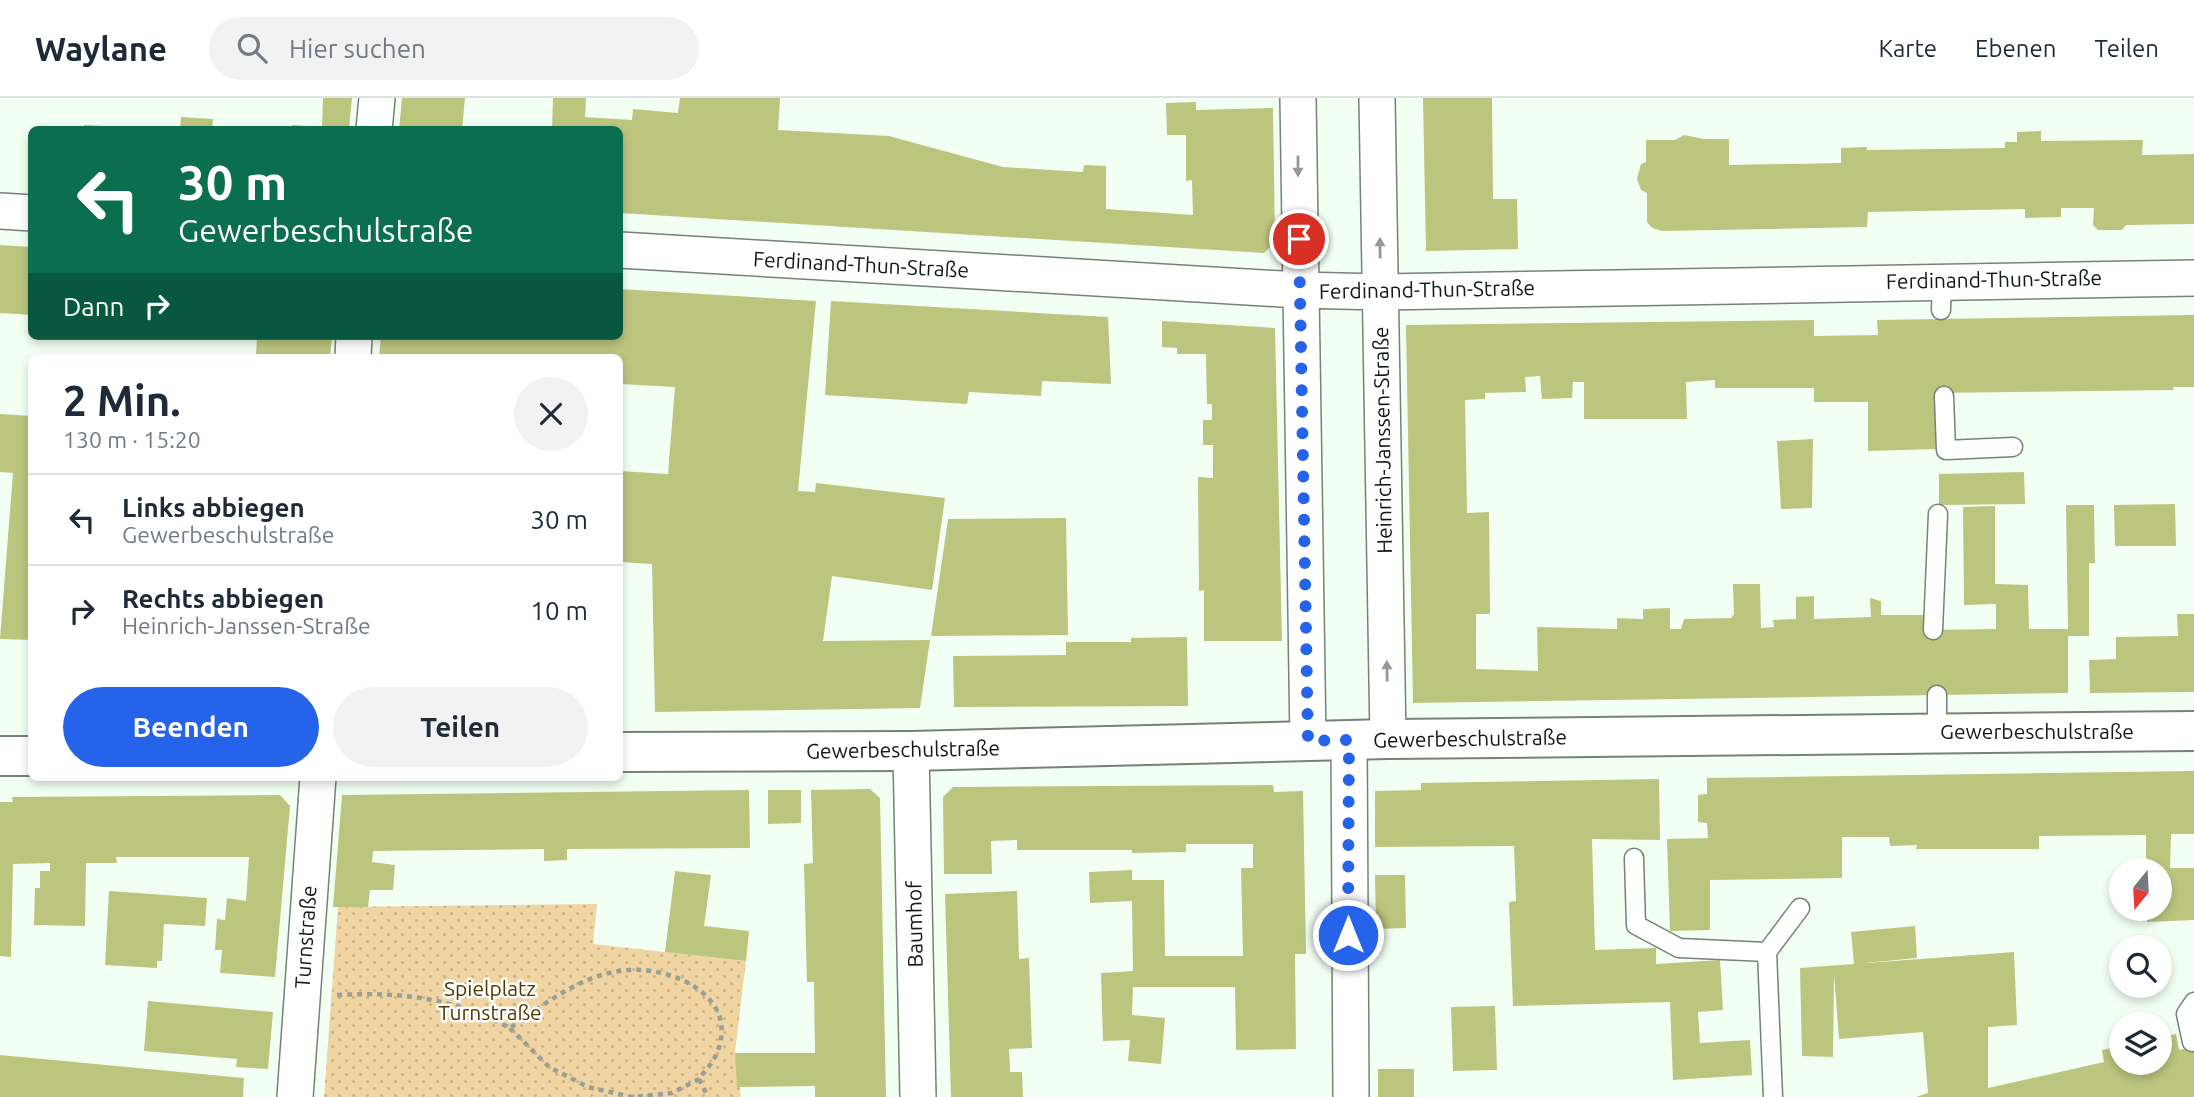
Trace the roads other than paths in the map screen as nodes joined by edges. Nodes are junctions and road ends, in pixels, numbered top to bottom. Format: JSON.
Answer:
{"nodes":[{"id":1,"x":377,"y":98,"type":"edge"},
{"id":2,"x":1298,"y":98,"type":"edge"},
{"id":3,"x":1377,"y":98,"type":"edge"},
{"id":4,"x":374,"y":126,"type":"edge"},
{"id":5,"x":0,"y":211,"type":"edge"},
{"id":6,"x":28,"y":213,"type":"edge"},
{"id":7,"x":623,"y":250,"type":"edge"},
{"id":8,"x":2194,"y":278,"type":"edge"},
{"id":9,"x":1299,"y":290,"type":"junction"},
{"id":10,"x":1381,"y":292,"type":"junction"},
{"id":11,"x":1944,"y":396,"type":"dead end"},
{"id":12,"x":2013,"y":447,"type":"dead end"},
{"id":13,"x":1938,"y":514,"type":"dead end"},
{"id":14,"x":1933,"y":630,"type":"dead end"},
{"id":15,"x":1937,"y":695,"type":"dead end"},
{"id":16,"x":2194,"y":731,"type":"edge"},
{"id":17,"x":1937,"y":732,"type":"junction"},
{"id":18,"x":1349,"y":740,"type":"junction"},
{"id":19,"x":1388,"y":740,"type":"junction"},
{"id":20,"x":1308,"y":741,"type":"junction"},
{"id":21,"x":911,"y":751,"type":"junction"},
{"id":22,"x":623,"y":752,"type":"edge"},
{"id":23,"x":28,"y":755,"type":"edge"},
{"id":24,"x":0,"y":756,"type":"edge"},
{"id":25,"x":318,"y":781,"type":"edge"},
{"id":26,"x":1634,"y":858,"type":"dead end"},
{"id":27,"x":1800,"y":908,"type":"dead end"},
{"id":28,"x":1767,"y":952,"type":"junction"},
{"id":29,"x":2194,"y":1002,"type":"edge"},
{"id":30,"x":2192,"y":1042,"type":"dead end"},
{"id":31,"x":295,"y":1097,"type":"edge"},
{"id":32,"x":918,"y":1097,"type":"edge"},
{"id":33,"x":1351,"y":1097,"type":"edge"},
{"id":34,"x":1773,"y":1097,"type":"edge"}],
"edges":[{"from":1,"to":4,"type":"street"},
{"from":2,"to":9,"type":"street","one_way":true},
{"from":10,"to":3,"type":"street","name":"Heinrich-Janssen-Straße","one_way":true},
{"from":5,"to":6,"type":"street"},
{"from":7,"to":9,"type":"street","name":"Ferdinand-Thun-Straße"},
{"from":8,"to":10,"type":"street","name":"Ferdinand-Thun-Straße"},
{"from":9,"to":10,"type":"street","name":"Ferdinand-Thun-Straße"},
{"from":9,"to":20,"type":"street"},
{"from":19,"to":10,"type":"street","name":"Heinrich-Janssen-Straße","one_way":true},
{"from":11,"to":12,"type":"lane"},
{"from":13,"to":14,"type":"lane"},
{"from":15,"to":17,"type":"lane"},
{"from":16,"to":17,"type":"street","name":"Gewerbeschulstraße"},
{"from":17,"to":19,"type":"street","name":"Gewerbeschulstraße"},
{"from":18,"to":19,"type":"street","name":"Gewerbeschulstraße"},
{"from":18,"to":20,"type":"street","name":"Gewerbeschulstraße"},
{"from":18,"to":33,"type":"street"},
{"from":20,"to":21,"type":"street","name":"Gewerbeschulstraße"},
{"from":21,"to":22,"type":"street","name":"Gewerbeschulstraße"},
{"from":21,"to":32,"type":"street","name":"Baumhof"},
{"from":23,"to":24,"type":"street"},
{"from":25,"to":31,"type":"street","name":"Turnstraße"},
{"from":26,"to":28,"type":"lane"},
{"from":27,"to":28,"type":"lane"},
{"from":28,"to":34,"type":"lane"},
{"from":29,"to":30,"type":"lane"}]}
